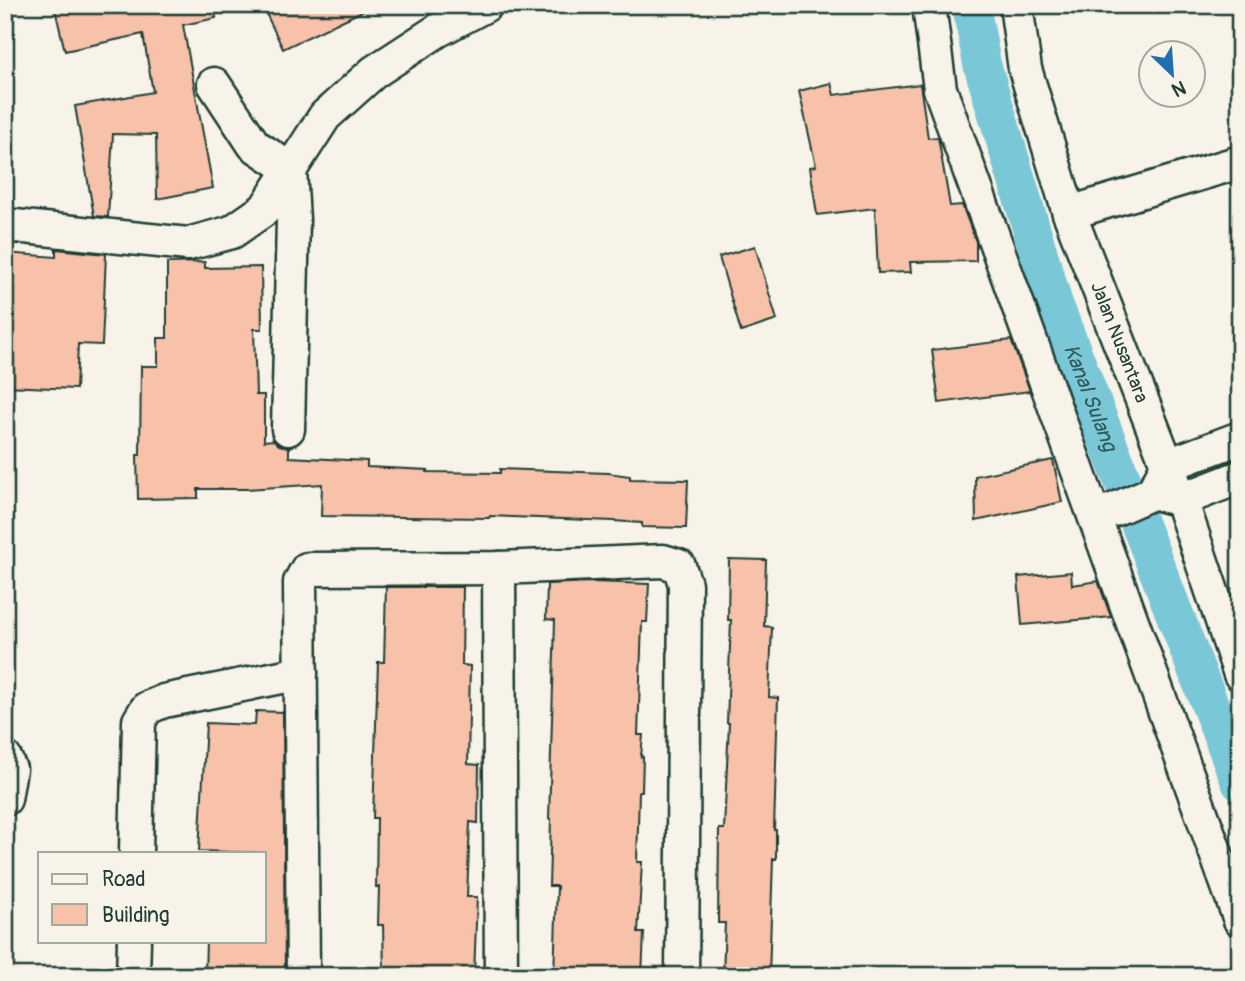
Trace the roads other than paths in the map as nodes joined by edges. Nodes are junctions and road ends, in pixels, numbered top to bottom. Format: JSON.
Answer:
{"nodes":[{"id":1,"x":486,"y":5,"type":"edge"},
{"id":2,"x":929,"y":5,"type":"edge"},
{"id":3,"x":1016,"y":5,"type":"edge"},
{"id":4,"x":433,"y":18,"type":"edge"},
{"id":5,"x":214,"y":84,"type":"dead end"},
{"id":6,"x":1240,"y":162,"type":"edge"},
{"id":7,"x":290,"y":169,"type":"junction"},
{"id":8,"x":1069,"y":214,"type":"junction"},
{"id":9,"x":5,"y":225,"type":"edge"},
{"id":10,"x":288,"y":429,"type":"dead end"},
{"id":11,"x":1240,"y":438,"type":"edge"},
{"id":12,"x":1168,"y":466,"type":"junction"},
{"id":13,"x":1240,"y":477,"type":"edge"},
{"id":14,"x":1167,"y":496,"type":"junction"},
{"id":15,"x":1104,"y":512,"type":"junction"},
{"id":16,"x":499,"y":568,"type":"junction"},
{"id":17,"x":301,"y":673,"type":"junction"},
{"id":18,"x":1240,"y":674,"type":"edge"},
{"id":19,"x":5,"y":758,"type":"edge"},
{"id":20,"x":5,"y":799,"type":"edge"},
{"id":21,"x":136,"y":852,"type":"edge"},
{"id":22,"x":1240,"y":920,"type":"edge"},
{"id":23,"x":134,"y":942,"type":"edge"},
{"id":24,"x":133,"y":976,"type":"edge"},
{"id":25,"x":303,"y":976,"type":"edge"},
{"id":26,"x":500,"y":976,"type":"edge"},
{"id":27,"x":682,"y":976,"type":"edge"}],
"edges":[{"from":1,"to":4,"type":"street"},
{"from":2,"to":15,"type":"street"},
{"from":3,"to":8,"type":"street","name":"Jalan Nusantara"},
{"from":4,"to":7,"type":"street"},
{"from":5,"to":7,"type":"street"},
{"from":6,"to":8,"type":"street"},
{"from":7,"to":9,"type":"street"},
{"from":7,"to":10,"type":"street"},
{"from":8,"to":12,"type":"street","name":"Jalan Nusantara"},
{"from":11,"to":12,"type":"street"},
{"from":12,"to":14,"type":"street","name":"Jalan Nusantara"},
{"from":13,"to":14,"type":"street"},
{"from":14,"to":15,"type":"street"},
{"from":14,"to":18,"type":"street","name":"Jalan Nusantara"},
{"from":15,"to":22,"type":"street"},
{"from":16,"to":17,"type":"street"},
{"from":16,"to":26,"type":"street"},
{"from":16,"to":27,"type":"street"},
{"from":17,"to":21,"type":"street"},
{"from":17,"to":25,"type":"street"},
{"from":19,"to":20,"type":"street"},
{"from":23,"to":24,"type":"street"}]}
